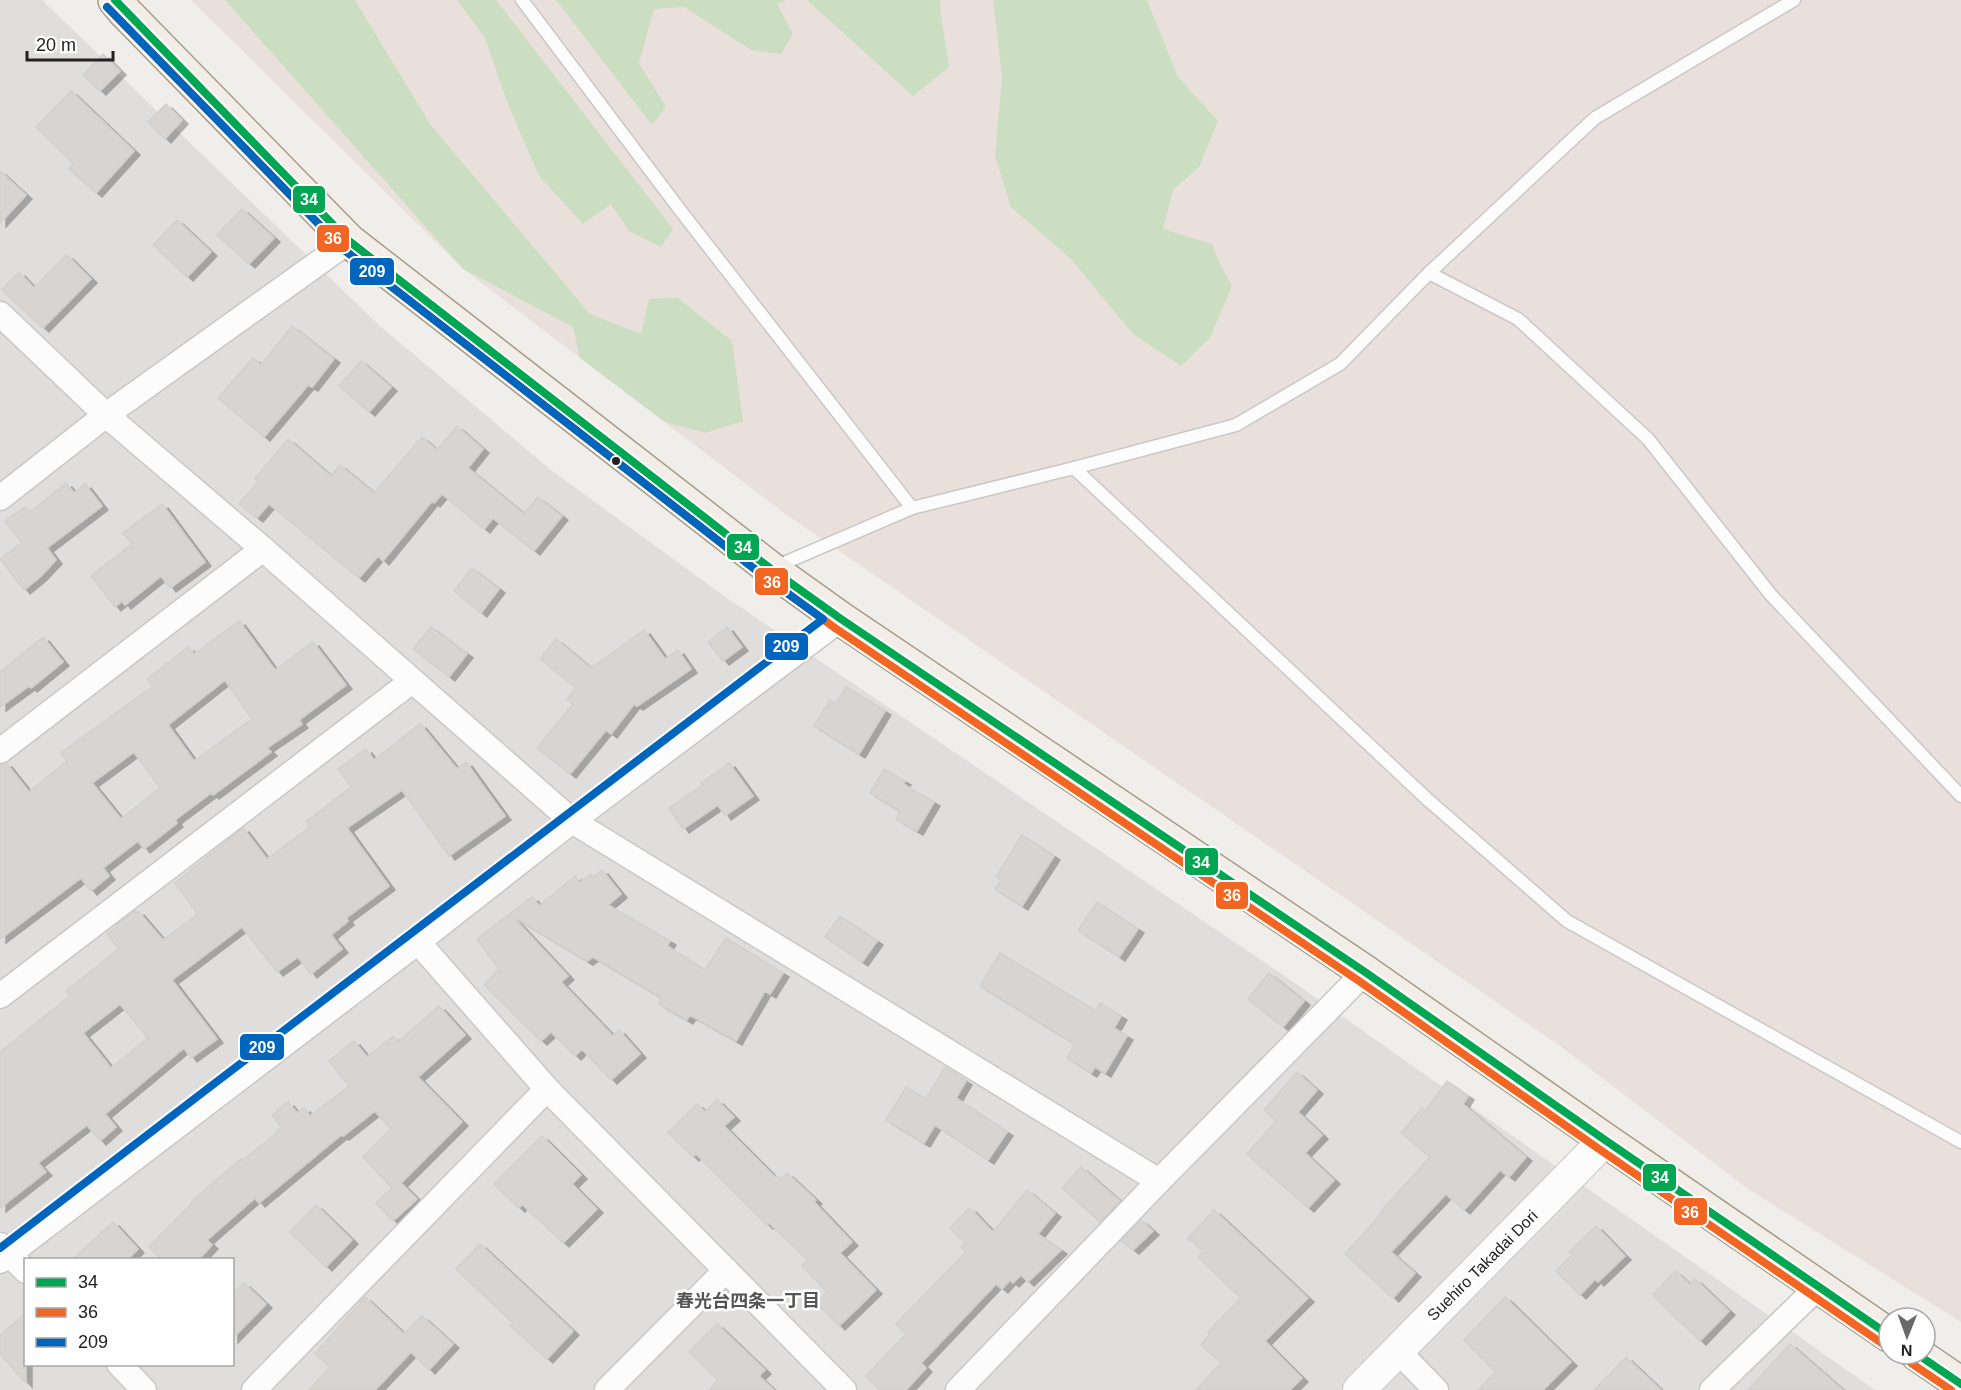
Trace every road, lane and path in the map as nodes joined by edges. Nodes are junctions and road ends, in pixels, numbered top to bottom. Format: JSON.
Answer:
{"nodes":[{"id":1,"x":116,"y":0,"type":"edge"},
{"id":2,"x":522,"y":0,"type":"edge"},
{"id":3,"x":1794,"y":0,"type":"edge"},
{"id":4,"x":349,"y":241,"type":"junction"},
{"id":5,"x":1429,"y":273,"type":"junction"},
{"id":6,"x":0,"y":314,"type":"edge"},
{"id":7,"x":106,"y":415,"type":"junction"},
{"id":8,"x":1074,"y":468,"type":"junction"},
{"id":9,"x":0,"y":498,"type":"edge"},
{"id":10,"x":912,"y":508,"type":"junction"},
{"id":11,"x":263,"y":549,"type":"junction"},
{"id":12,"x":771,"y":569,"type":"junction"},
{"id":13,"x":841,"y":619,"type":"junction"},
{"id":14,"x":412,"y":681,"type":"junction"},
{"id":15,"x":0,"y":751,"type":"edge"},
{"id":16,"x":1961,"y":796,"type":"edge"},
{"id":17,"x":572,"y":820,"type":"junction"},
{"id":18,"x":418,"y":942,"type":"junction"},
{"id":19,"x":1365,"y":972,"type":"junction"},
{"id":20,"x":0,"y":996,"type":"edge"},
{"id":21,"x":547,"y":1089,"type":"junction"},
{"id":22,"x":1605,"y":1140,"type":"junction"},
{"id":23,"x":1961,"y":1142,"type":"edge"},
{"id":24,"x":1159,"y":1181,"type":"junction"},
{"id":25,"x":9,"y":1258,"type":"edge"},
{"id":26,"x":726,"y":1270,"type":"junction"},
{"id":27,"x":1818,"y":1287,"type":"junction"},
{"id":28,"x":1877,"y":1327,"type":"edge"},
{"id":29,"x":1398,"y":1351,"type":"junction"},
{"id":30,"x":120,"y":1366,"type":"edge"},
{"id":31,"x":1935,"y":1366,"type":"edge"},
{"id":32,"x":1961,"y":1384,"type":"edge"},
{"id":33,"x":144,"y":1390,"type":"edge"},
{"id":34,"x":254,"y":1390,"type":"edge"},
{"id":35,"x":607,"y":1390,"type":"edge"},
{"id":36,"x":844,"y":1390,"type":"edge"},
{"id":37,"x":958,"y":1390,"type":"edge"},
{"id":38,"x":1359,"y":1390,"type":"edge"},
{"id":39,"x":1436,"y":1390,"type":"edge"},
{"id":40,"x":1712,"y":1390,"type":"edge"}],
"edges":[{"from":1,"to":4,"type":"main road"},
{"from":2,"to":10,"type":"lane"},
{"from":3,"to":5,"type":"lane"},
{"from":4,"to":7,"type":"street"},
{"from":4,"to":12,"type":"main road"},
{"from":5,"to":8,"type":"lane"},
{"from":5,"to":16,"type":"lane"},
{"from":6,"to":7,"type":"street"},
{"from":7,"to":9,"type":"street"},
{"from":7,"to":11,"type":"street"},
{"from":8,"to":10,"type":"lane"},
{"from":8,"to":23,"type":"lane"},
{"from":10,"to":12,"type":"lane"},
{"from":11,"to":14,"type":"street"},
{"from":11,"to":15,"type":"street"},
{"from":12,"to":13,"type":"main road"},
{"from":13,"to":17,"type":"street"},
{"from":13,"to":19,"type":"main road"},
{"from":14,"to":17,"type":"street"},
{"from":14,"to":20,"type":"street"},
{"from":17,"to":18,"type":"street"},
{"from":17,"to":24,"type":"street"},
{"from":18,"to":21,"type":"street"},
{"from":18,"to":25,"type":"street"},
{"from":19,"to":22,"type":"main road"},
{"from":19,"to":24,"type":"street"},
{"from":21,"to":26,"type":"street"},
{"from":21,"to":34,"type":"street"},
{"from":22,"to":27,"type":"main road"},
{"from":22,"to":29,"type":"street","name":"Suehiro Takadai Dori"},
{"from":24,"to":37,"type":"street"},
{"from":26,"to":35,"type":"street"},
{"from":26,"to":36,"type":"street"},
{"from":27,"to":28,"type":"main road"},
{"from":27,"to":40,"type":"street"},
{"from":29,"to":38,"type":"street","name":"Suehiro Takadai Dori"},
{"from":29,"to":39,"type":"street"},
{"from":30,"to":33,"type":"street"},
{"from":31,"to":32,"type":"main road"}]}
